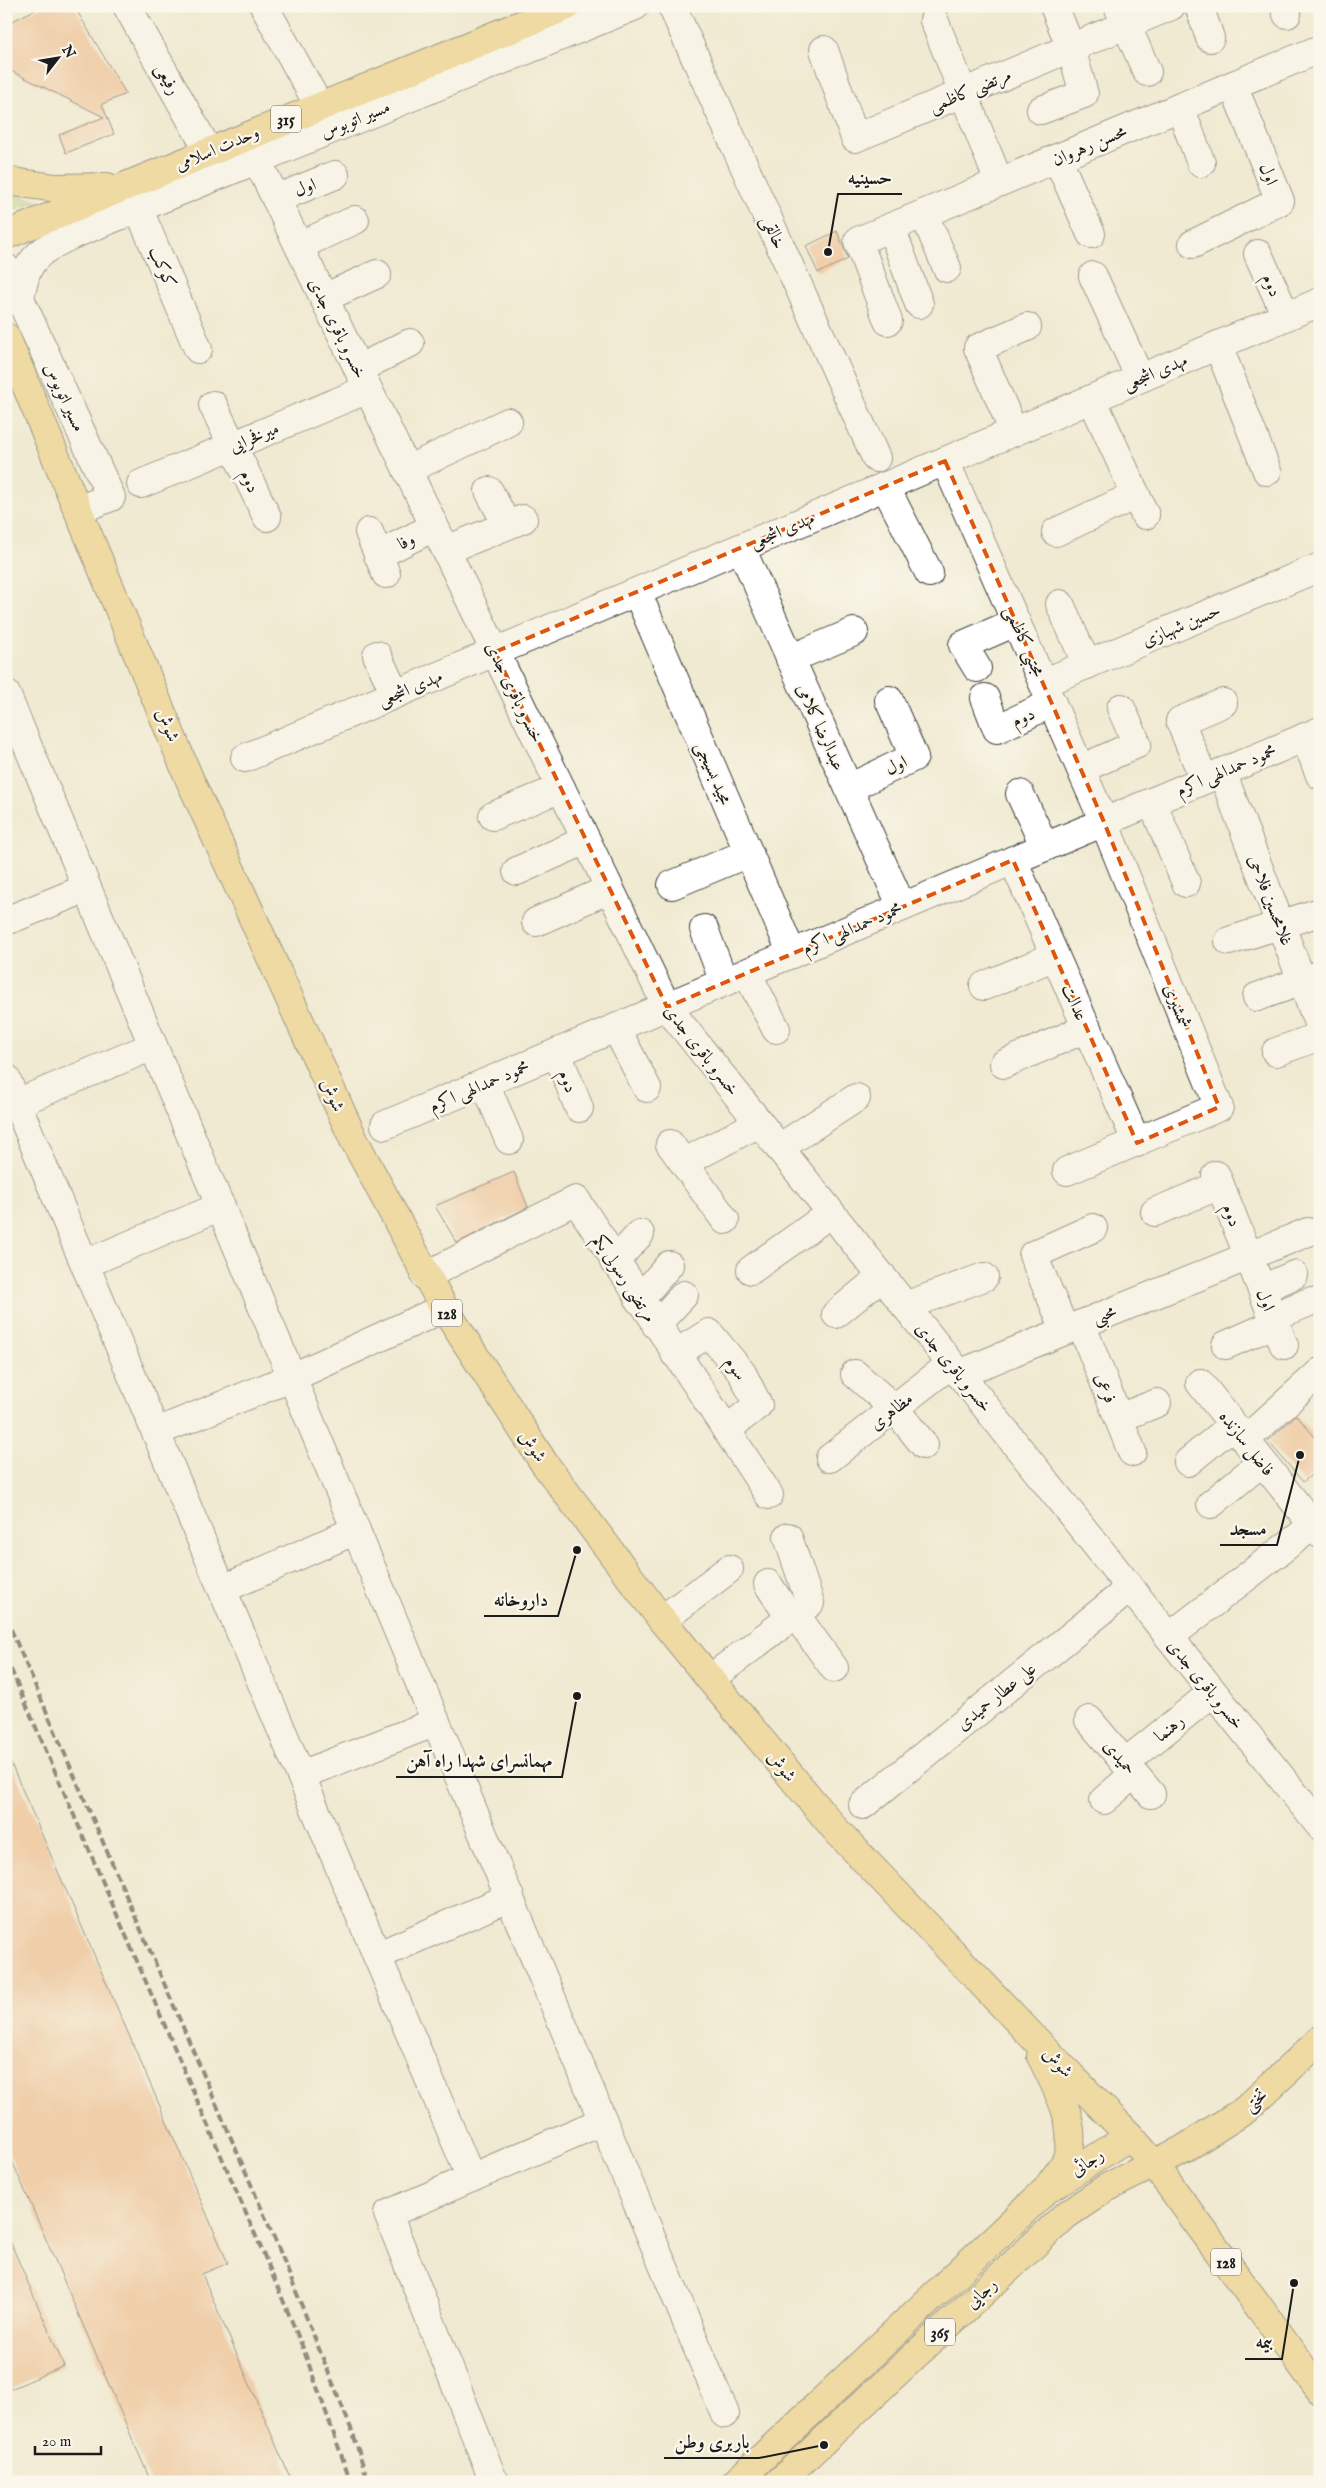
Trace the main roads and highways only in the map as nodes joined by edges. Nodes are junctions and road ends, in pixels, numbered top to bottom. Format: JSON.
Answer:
{"nodes":[{"id":1,"x":567,"y":6,"type":"edge"},
{"id":2,"x":538,"y":12,"type":"edge"},
{"id":3,"x":6,"y":181,"type":"edge"},
{"id":4,"x":133,"y":196,"type":"junction"},
{"id":5,"x":6,"y":235,"type":"edge"},
{"id":6,"x":6,"y":337,"type":"edge"},
{"id":7,"x":1032,"y":2036,"type":"junction"},
{"id":8,"x":1320,"y":2040,"type":"edge"},
{"id":9,"x":1130,"y":2136,"type":"junction"},
{"id":10,"x":1084,"y":2164,"type":"junction"},
{"id":11,"x":1154,"y":2164,"type":"junction"},
{"id":12,"x":1106,"y":2188,"type":"junction"},
{"id":13,"x":1046,"y":2190,"type":"junction"},
{"id":14,"x":1320,"y":2390,"type":"edge"},
{"id":15,"x":736,"y":2482,"type":"edge"},
{"id":16,"x":779,"y":2482,"type":"edge"}],
"edges":[{"from":1,"to":2,"type":"main road","name":"وحدت اسلامی","number":"315"},
{"from":2,"to":4,"type":"main road","name":"وحدت اسلامی","number":"315"},
{"from":3,"to":4,"type":"main road"},
{"from":4,"to":5,"type":"main road","name":"وحدت اسلامی","number":"315"},
{"from":6,"to":7,"type":"main road","name":"شوش","number":"128"},
{"from":7,"to":9,"type":"main road","name":"شوش","number":"128"},
{"from":7,"to":13,"type":"main road","number":"365"},
{"from":8,"to":11,"type":"main road","name":"تختی"},
{"from":9,"to":10,"type":"main road","name":"رجائی","number":"365"},
{"from":9,"to":11,"type":"main road","name":"شوش","number":"128"},
{"from":10,"to":12,"type":"main road"},
{"from":10,"to":13,"type":"main road","name":"رجائی","number":"365"},
{"from":11,"to":12,"type":"main road","name":"رجایی","number":"365"},
{"from":11,"to":14,"type":"main road","name":"شوش","number":"128"},
{"from":12,"to":16,"type":"main road","name":"رجایی","number":"365"},
{"from":13,"to":15,"type":"main road","name":"رجایی","number":"365"}]}
